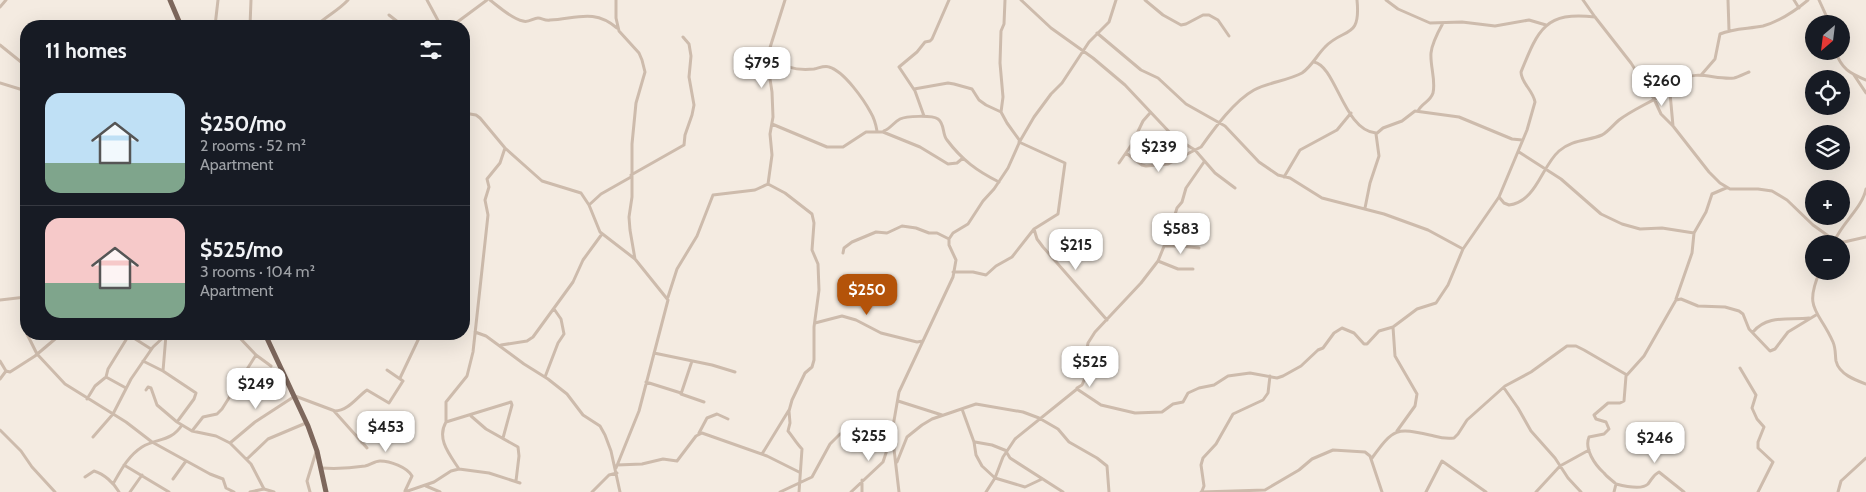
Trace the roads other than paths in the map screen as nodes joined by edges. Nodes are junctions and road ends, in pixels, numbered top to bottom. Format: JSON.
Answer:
{"nodes":[{"id":1,"x":6,"y":0,"type":"edge"},
{"id":2,"x":170,"y":0,"type":"edge"},
{"id":3,"x":218,"y":0,"type":"edge"},
{"id":4,"x":251,"y":0,"type":"edge"},
{"id":5,"x":348,"y":0,"type":"edge"},
{"id":6,"x":427,"y":0,"type":"edge"},
{"id":7,"x":489,"y":0,"type":"edge"},
{"id":8,"x":616,"y":0,"type":"edge"},
{"id":9,"x":785,"y":0,"type":"edge"},
{"id":10,"x":949,"y":0,"type":"edge"},
{"id":11,"x":1005,"y":0,"type":"edge"},
{"id":12,"x":1021,"y":0,"type":"edge"},
{"id":13,"x":1116,"y":0,"type":"edge"},
{"id":14,"x":1145,"y":0,"type":"edge"},
{"id":15,"x":1357,"y":0,"type":"edge"},
{"id":16,"x":1386,"y":0,"type":"edge"},
{"id":17,"x":1583,"y":0,"type":"edge"},
{"id":18,"x":1728,"y":0,"type":"edge"},
{"id":19,"x":1794,"y":0,"type":"edge"},
{"id":20,"x":1808,"y":0,"type":"edge"},
{"id":21,"x":1819,"y":0,"type":"edge"},
{"id":22,"x":0,"y":7,"type":"edge"},
{"id":23,"x":1799,"y":8,"type":"junction"},
{"id":24,"x":389,"y":15,"type":"dead end"},
{"id":25,"x":1826,"y":15,"type":"edge"},
{"id":26,"x":1595,"y":17,"type":"junction"},
{"id":27,"x":178,"y":20,"type":"edge"},
{"id":28,"x":215,"y":20,"type":"edge"},
{"id":29,"x":250,"y":20,"type":"edge"},
{"id":30,"x":321,"y":20,"type":"edge"},
{"id":31,"x":395,"y":20,"type":"edge"},
{"id":32,"x":438,"y":20,"type":"edge"},
{"id":33,"x":461,"y":20,"type":"edge"},
{"id":34,"x":1443,"y":23,"type":"junction"},
{"id":35,"x":1546,"y":25,"type":"junction"},
{"id":36,"x":618,"y":28,"type":"junction"},
{"id":37,"x":1729,"y":31,"type":"junction"},
{"id":38,"x":1097,"y":33,"type":"junction"},
{"id":39,"x":1228,"y":36,"type":"dead end"},
{"id":40,"x":683,"y":37,"type":"dead end"},
{"id":41,"x":0,"y":45,"type":"edge"},
{"id":42,"x":1083,"y":52,"type":"junction"},
{"id":43,"x":768,"y":54,"type":"junction"},
{"id":44,"x":1838,"y":60,"type":"edge"},
{"id":45,"x":20,"y":61,"type":"edge"},
{"id":46,"x":1314,"y":62,"type":"junction"},
{"id":47,"x":1748,"y":72,"type":"dead end"},
{"id":48,"x":1702,"y":74,"type":"junction"},
{"id":49,"x":1854,"y":75,"type":"junction"},
{"id":50,"x":1866,"y":80,"type":"edge"},
{"id":51,"x":0,"y":83,"type":"edge"},
{"id":52,"x":20,"y":89,"type":"edge"},
{"id":53,"x":914,"y":89,"type":"junction"},
{"id":54,"x":1670,"y":93,"type":"junction"},
{"id":55,"x":1866,"y":93,"type":"edge"},
{"id":56,"x":1654,"y":99,"type":"junction"},
{"id":57,"x":1418,"y":111,"type":"junction"},
{"id":58,"x":1002,"y":112,"type":"junction"},
{"id":59,"x":1150,"y":113,"type":"junction"},
{"id":60,"x":1351,"y":113,"type":"junction"},
{"id":61,"x":470,"y":114,"type":"edge"},
{"id":62,"x":924,"y":116,"type":"junction"},
{"id":63,"x":1220,"y":123,"type":"junction"},
{"id":64,"x":772,"y":124,"type":"junction"},
{"id":65,"x":1673,"y":126,"type":"junction"},
{"id":66,"x":877,"y":131,"type":"junction"},
{"id":67,"x":884,"y":132,"type":"junction"},
{"id":68,"x":1376,"y":133,"type":"junction"},
{"id":69,"x":1523,"y":140,"type":"junction"},
{"id":70,"x":1020,"y":141,"type":"junction"},
{"id":71,"x":505,"y":148,"type":"junction"},
{"id":72,"x":1195,"y":150,"type":"junction"},
{"id":73,"x":1519,"y":152,"type":"junction"},
{"id":74,"x":1126,"y":153,"type":"junction"},
{"id":75,"x":963,"y":158,"type":"junction"},
{"id":76,"x":1204,"y":162,"type":"junction"},
{"id":77,"x":1119,"y":163,"type":"dead end"},
{"id":78,"x":1546,"y":169,"type":"junction"},
{"id":79,"x":631,"y":176,"type":"junction"},
{"id":80,"x":1284,"y":178,"type":"junction"},
{"id":81,"x":998,"y":182,"type":"junction"},
{"id":82,"x":768,"y":184,"type":"junction"},
{"id":83,"x":1235,"y":188,"type":"dead end"},
{"id":84,"x":1726,"y":188,"type":"junction"},
{"id":85,"x":1866,"y":189,"type":"edge"},
{"id":86,"x":1499,"y":197,"type":"junction"},
{"id":87,"x":589,"y":205,"type":"junction"},
{"id":88,"x":1365,"y":208,"type":"junction"},
{"id":89,"x":1034,"y":230,"type":"junction"},
{"id":90,"x":1694,"y":233,"type":"junction"},
{"id":91,"x":602,"y":234,"type":"junction"},
{"id":92,"x":1826,"y":235,"type":"edge"},
{"id":93,"x":1837,"y":235,"type":"edge"},
{"id":94,"x":1866,"y":237,"type":"edge"},
{"id":95,"x":948,"y":239,"type":"junction"},
{"id":96,"x":1850,"y":241,"type":"edge"},
{"id":97,"x":1164,"y":246,"type":"junction"},
{"id":98,"x":1199,"y":248,"type":"dead end"},
{"id":99,"x":1463,"y":249,"type":"junction"},
{"id":100,"x":843,"y":253,"type":"dead end"},
{"id":101,"x":635,"y":259,"type":"junction"},
{"id":102,"x":1158,"y":261,"type":"junction"},
{"id":103,"x":1193,"y":269,"type":"dead end"},
{"id":104,"x":953,"y":272,"type":"junction"},
{"id":105,"x":1817,"y":280,"type":"edge"},
{"id":106,"x":20,"y":298,"type":"edge"},
{"id":107,"x":668,"y":298,"type":"junction"},
{"id":108,"x":0,"y":300,"type":"edge"},
{"id":109,"x":1676,"y":300,"type":"junction"},
{"id":110,"x":554,"y":309,"type":"junction"},
{"id":111,"x":1816,"y":315,"type":"junction"},
{"id":112,"x":1810,"y":318,"type":"junction"},
{"id":113,"x":1107,"y":320,"type":"junction"},
{"id":114,"x":815,"y":323,"type":"junction"},
{"id":115,"x":1393,"y":327,"type":"junction"},
{"id":116,"x":475,"y":332,"type":"junction"},
{"id":117,"x":1753,"y":332,"type":"junction"},
{"id":118,"x":29,"y":340,"type":"edge"},
{"id":119,"x":54,"y":340,"type":"edge"},
{"id":120,"x":125,"y":340,"type":"edge"},
{"id":121,"x":136,"y":340,"type":"edge"},
{"id":122,"x":160,"y":340,"type":"edge"},
{"id":123,"x":166,"y":340,"type":"edge"},
{"id":124,"x":242,"y":340,"type":"edge"},
{"id":125,"x":268,"y":340,"type":"edge"},
{"id":126,"x":418,"y":340,"type":"edge"},
{"id":127,"x":924,"y":340,"type":"junction"},
{"id":128,"x":500,"y":346,"type":"junction"},
{"id":129,"x":151,"y":349,"type":"junction"},
{"id":130,"x":654,"y":353,"type":"junction"},
{"id":131,"x":38,"y":354,"type":"junction"},
{"id":132,"x":256,"y":355,"type":"junction"},
{"id":133,"x":0,"y":361,"type":"edge"},
{"id":134,"x":143,"y":361,"type":"junction"},
{"id":135,"x":692,"y":361,"type":"junction"},
{"id":136,"x":1088,"y":363,"type":"dead end"},
{"id":137,"x":271,"y":366,"type":"dead end"},
{"id":138,"x":1740,"y":368,"type":"dead end"},
{"id":139,"x":387,"y":370,"type":"dead end"},
{"id":140,"x":6,"y":371,"type":"junction"},
{"id":141,"x":163,"y":371,"type":"junction"},
{"id":142,"x":1088,"y":371,"type":"dead end"},
{"id":143,"x":735,"y":372,"type":"dead end"},
{"id":144,"x":1627,"y":375,"type":"junction"},
{"id":145,"x":1270,"y":376,"type":"junction"},
{"id":146,"x":106,"y":377,"type":"junction"},
{"id":147,"x":545,"y":377,"type":"junction"},
{"id":148,"x":400,"y":378,"type":"junction"},
{"id":149,"x":0,"y":379,"type":"edge"},
{"id":150,"x":646,"y":382,"type":"junction"},
{"id":151,"x":1866,"y":384,"type":"edge"},
{"id":152,"x":126,"y":388,"type":"junction"},
{"id":153,"x":1077,"y":388,"type":"junction"},
{"id":154,"x":1504,"y":388,"type":"junction"},
{"id":155,"x":146,"y":390,"type":"dead end"},
{"id":156,"x":681,"y":393,"type":"junction"},
{"id":157,"x":295,"y":396,"type":"junction"},
{"id":158,"x":87,"y":400,"type":"junction"},
{"id":159,"x":898,"y":401,"type":"junction"},
{"id":160,"x":704,"y":402,"type":"dead end"},
{"id":161,"x":790,"y":409,"type":"junction"},
{"id":162,"x":962,"y":409,"type":"junction"},
{"id":163,"x":333,"y":411,"type":"junction"},
{"id":164,"x":113,"y":414,"type":"junction"},
{"id":165,"x":470,"y":416,"type":"junction"},
{"id":166,"x":942,"y":416,"type":"junction"},
{"id":167,"x":1039,"y":418,"type":"junction"},
{"id":168,"x":728,"y":419,"type":"dead end"},
{"id":169,"x":177,"y":422,"type":"junction"},
{"id":170,"x":306,"y":422,"type":"junction"},
{"id":171,"x":446,"y":422,"type":"junction"},
{"id":172,"x":182,"y":425,"type":"junction"},
{"id":173,"x":398,"y":428,"type":"dead end"},
{"id":174,"x":0,"y":430,"type":"edge"},
{"id":175,"x":192,"y":431,"type":"junction"},
{"id":176,"x":1396,"y":431,"type":"junction"},
{"id":177,"x":892,"y":432,"type":"junction"},
{"id":178,"x":699,"y":434,"type":"junction"},
{"id":179,"x":93,"y":437,"type":"dead end"},
{"id":180,"x":503,"y":438,"type":"junction"},
{"id":181,"x":152,"y":442,"type":"junction"},
{"id":182,"x":974,"y":442,"type":"junction"},
{"id":183,"x":230,"y":443,"type":"junction"},
{"id":184,"x":362,"y":443,"type":"junction"},
{"id":185,"x":889,"y":445,"type":"junction"},
{"id":186,"x":894,"y":446,"type":"junction"},
{"id":187,"x":367,"y":448,"type":"dead end"},
{"id":188,"x":1589,"y":450,"type":"junction"},
{"id":189,"x":317,"y":451,"type":"junction"},
{"id":190,"x":1007,"y":452,"type":"junction"},
{"id":191,"x":762,"y":454,"type":"junction"},
{"id":192,"x":1372,"y":458,"type":"junction"},
{"id":193,"x":1866,"y":458,"type":"edge"},
{"id":194,"x":247,"y":459,"type":"junction"},
{"id":195,"x":186,"y":460,"type":"junction"},
{"id":196,"x":896,"y":462,"type":"junction"},
{"id":197,"x":124,"y":465,"type":"junction"},
{"id":198,"x":1560,"y":466,"type":"junction"},
{"id":199,"x":616,"y":467,"type":"junction"},
{"id":200,"x":320,"y":468,"type":"junction"},
{"id":201,"x":459,"y":470,"type":"junction"},
{"id":202,"x":799,"y":472,"type":"junction"},
{"id":203,"x":617,"y":473,"type":"junction"},
{"id":204,"x":142,"y":476,"type":"junction"},
{"id":205,"x":85,"y":477,"type":"dead end"},
{"id":206,"x":995,"y":478,"type":"junction"},
{"id":207,"x":1042,"y":479,"type":"junction"},
{"id":208,"x":174,"y":480,"type":"dead end"},
{"id":209,"x":862,"y":480,"type":"junction"},
{"id":210,"x":800,"y":483,"type":"junction"},
{"id":211,"x":113,"y":484,"type":"junction"},
{"id":212,"x":1616,"y":484,"type":"junction"},
{"id":213,"x":426,"y":485,"type":"junction"},
{"id":214,"x":1272,"y":486,"type":"junction"},
{"id":215,"x":264,"y":489,"type":"junction"},
{"id":216,"x":55,"y":492,"type":"edge"},
{"id":217,"x":118,"y":492,"type":"edge"},
{"id":218,"x":130,"y":492,"type":"edge"},
{"id":219,"x":168,"y":492,"type":"edge"},
{"id":220,"x":234,"y":492,"type":"edge"},
{"id":221,"x":250,"y":492,"type":"edge"},
{"id":222,"x":274,"y":492,"type":"edge"},
{"id":223,"x":310,"y":492,"type":"edge"},
{"id":224,"x":326,"y":492,"type":"edge"},
{"id":225,"x":405,"y":492,"type":"edge"},
{"id":226,"x":440,"y":492,"type":"edge"},
{"id":227,"x":592,"y":492,"type":"edge"},
{"id":228,"x":620,"y":492,"type":"edge"},
{"id":229,"x":780,"y":492,"type":"edge"},
{"id":230,"x":799,"y":492,"type":"edge"},
{"id":231,"x":851,"y":492,"type":"edge"},
{"id":232,"x":862,"y":492,"type":"edge"},
{"id":233,"x":899,"y":492,"type":"edge"},
{"id":234,"x":986,"y":492,"type":"edge"},
{"id":235,"x":1063,"y":492,"type":"edge"},
{"id":236,"x":1109,"y":492,"type":"edge"},
{"id":237,"x":1201,"y":492,"type":"edge"},
{"id":238,"x":1276,"y":492,"type":"edge"},
{"id":239,"x":1382,"y":492,"type":"edge"},
{"id":240,"x":1426,"y":492,"type":"edge"},
{"id":241,"x":1486,"y":492,"type":"edge"},
{"id":242,"x":1536,"y":492,"type":"edge"},
{"id":243,"x":1581,"y":492,"type":"edge"},
{"id":244,"x":1614,"y":492,"type":"edge"},
{"id":245,"x":1684,"y":492,"type":"edge"},
{"id":246,"x":1758,"y":492,"type":"edge"},
{"id":247,"x":1838,"y":492,"type":"edge"}],
"edges":[{"from":1,"to":22,"type":"street"},
{"from":2,"to":27,"type":"main road"},
{"from":3,"to":28,"type":"street"},
{"from":4,"to":29,"type":"street"},
{"from":5,"to":30,"type":"street"},
{"from":6,"to":32,"type":"street"},
{"from":7,"to":33,"type":"street"},
{"from":7,"to":36,"type":"street"},
{"from":8,"to":36,"type":"street"},
{"from":9,"to":43,"type":"street"},
{"from":10,"to":53,"type":"street"},
{"from":11,"to":58,"type":"street"},
{"from":12,"to":42,"type":"street"},
{"from":13,"to":38,"type":"street"},
{"from":14,"to":39,"type":"street"},
{"from":15,"to":46,"type":"street"},
{"from":16,"to":34,"type":"street"},
{"from":17,"to":26,"type":"street"},
{"from":18,"to":37,"type":"street"},
{"from":19,"to":23,"type":"street"},
{"from":20,"to":23,"type":"street"},
{"from":21,"to":25,"type":"street"},
{"from":23,"to":37,"type":"street"},
{"from":24,"to":31,"type":"street"},
{"from":26,"to":35,"type":"street"},
{"from":26,"to":56,"type":"street"},
{"from":34,"to":35,"type":"street"},
{"from":34,"to":57,"type":"street"},
{"from":35,"to":69,"type":"street"},
{"from":36,"to":79,"type":"street"},
{"from":37,"to":48,"type":"street"},
{"from":38,"to":42,"type":"street"},
{"from":38,"to":63,"type":"street"},
{"from":40,"to":79,"type":"street"},
{"from":41,"to":45,"type":"street"},
{"from":42,"to":59,"type":"street"},
{"from":42,"to":70,"type":"street"},
{"from":43,"to":64,"type":"street"},
{"from":43,"to":66,"type":"street"},
{"from":44,"to":49,"type":"street"},
{"from":46,"to":60,"type":"street"},
{"from":46,"to":63,"type":"street"},
{"from":47,"to":48,"type":"street"},
{"from":48,"to":54,"type":"street"},
{"from":49,"to":50,"type":"street"},
{"from":49,"to":55,"type":"street"},
{"from":51,"to":52,"type":"street"},
{"from":53,"to":58,"type":"street"},
{"from":53,"to":62,"type":"street"},
{"from":54,"to":56,"type":"street"},
{"from":54,"to":65,"type":"street"},
{"from":56,"to":65,"type":"street"},
{"from":56,"to":78,"type":"street"},
{"from":57,"to":68,"type":"street"},
{"from":57,"to":69,"type":"street"},
{"from":58,"to":70,"type":"street"},
{"from":59,"to":72,"type":"street"},
{"from":59,"to":74,"type":"street"},
{"from":60,"to":68,"type":"street"},
{"from":60,"to":80,"type":"street"},
{"from":61,"to":71,"type":"street"},
{"from":62,"to":67,"type":"street"},
{"from":62,"to":75,"type":"street"},
{"from":63,"to":72,"type":"street"},
{"from":63,"to":80,"type":"street"},
{"from":64,"to":66,"type":"street"},
{"from":64,"to":82,"type":"street"},
{"from":65,"to":84,"type":"street"},
{"from":66,"to":67,"type":"street"},
{"from":67,"to":75,"type":"street"},
{"from":68,"to":88,"type":"street"},
{"from":69,"to":73,"type":"street"},
{"from":70,"to":81,"type":"street"},
{"from":70,"to":89,"type":"street"},
{"from":71,"to":87,"type":"street"},
{"from":71,"to":116,"type":"street"},
{"from":72,"to":74,"type":"street"},
{"from":72,"to":76,"type":"street"},
{"from":73,"to":78,"type":"street"},
{"from":73,"to":86,"type":"street"},
{"from":74,"to":77,"type":"street"},
{"from":75,"to":81,"type":"street"},
{"from":76,"to":83,"type":"street"},
{"from":76,"to":97,"type":"street"},
{"from":78,"to":86,"type":"street"},
{"from":78,"to":90,"type":"street"},
{"from":79,"to":87,"type":"street"},
{"from":79,"to":101,"type":"street"},
{"from":80,"to":88,"type":"street"},
{"from":81,"to":95,"type":"street"},
{"from":82,"to":107,"type":"street"},
{"from":82,"to":114,"type":"street"},
{"from":84,"to":90,"type":"street"},
{"from":84,"to":92,"type":"street"},
{"from":85,"to":93,"type":"street"},
{"from":86,"to":99,"type":"street"},
{"from":87,"to":91,"type":"street"},
{"from":88,"to":99,"type":"street"},
{"from":89,"to":104,"type":"street"},
{"from":89,"to":113,"type":"street"},
{"from":90,"to":109,"type":"street"},
{"from":91,"to":101,"type":"street"},
{"from":91,"to":110,"type":"street"},
{"from":94,"to":96,"type":"street"},
{"from":95,"to":100,"type":"street"},
{"from":95,"to":104,"type":"street"},
{"from":97,"to":98,"type":"street"},
{"from":97,"to":102,"type":"street"},
{"from":99,"to":115,"type":"street"},
{"from":101,"to":107,"type":"street"},
{"from":102,"to":103,"type":"street"},
{"from":102,"to":113,"type":"street"},
{"from":104,"to":127,"type":"street"},
{"from":105,"to":111,"type":"street"},
{"from":106,"to":108,"type":"street"},
{"from":107,"to":130,"type":"street"},
{"from":109,"to":117,"type":"street"},
{"from":109,"to":144,"type":"street"},
{"from":110,"to":128,"type":"street"},
{"from":110,"to":147,"type":"street"},
{"from":111,"to":112,"type":"street"},
{"from":111,"to":151,"type":"street"},
{"from":112,"to":117,"type":"street"},
{"from":112,"to":117,"type":"street"},
{"from":113,"to":136,"type":"street"},
{"from":114,"to":127,"type":"street"},
{"from":114,"to":161,"type":"street"},
{"from":115,"to":145,"type":"street"},
{"from":115,"to":176,"type":"street"},
{"from":116,"to":128,"type":"street"},
{"from":116,"to":171,"type":"street"},
{"from":118,"to":131,"type":"street"},
{"from":119,"to":131,"type":"street"},
{"from":120,"to":146,"type":"street"},
{"from":121,"to":129,"type":"street"},
{"from":122,"to":129,"type":"street"},
{"from":123,"to":141,"type":"street"},
{"from":124,"to":132,"type":"street"},
{"from":125,"to":157,"type":"main road"},
{"from":126,"to":148,"type":"street"},
{"from":127,"to":159,"type":"street"},
{"from":128,"to":147,"type":"street"},
{"from":129,"to":134,"type":"street"},
{"from":130,"to":135,"type":"street"},
{"from":130,"to":150,"type":"street"},
{"from":131,"to":140,"type":"street"},
{"from":131,"to":158,"type":"street"},
{"from":132,"to":137,"type":"street"},
{"from":132,"to":175,"type":"street"},
{"from":133,"to":140,"type":"street"},
{"from":134,"to":141,"type":"street"},
{"from":134,"to":152,"type":"street"},
{"from":135,"to":143,"type":"street"},
{"from":135,"to":156,"type":"street"},
{"from":138,"to":246,"type":"street"},
{"from":139,"to":148,"type":"street"},
{"from":140,"to":149,"type":"street"},
{"from":141,"to":169,"type":"street"},
{"from":142,"to":153,"type":"street"},
{"from":144,"to":154,"type":"street"},
{"from":144,"to":188,"type":"street"},
{"from":145,"to":153,"type":"street"},
{"from":145,"to":237,"type":"street"},
{"from":146,"to":152,"type":"street"},
{"from":146,"to":158,"type":"street"},
{"from":147,"to":199,"type":"street"},
{"from":148,"to":163,"type":"street"},
{"from":150,"to":156,"type":"street"},
{"from":150,"to":199,"type":"street"},
{"from":152,"to":164,"type":"street"},
{"from":153,"to":167,"type":"street"},
{"from":154,"to":176,"type":"street"},
{"from":154,"to":198,"type":"street"},
{"from":155,"to":169,"type":"street"},
{"from":156,"to":160,"type":"street"},
{"from":157,"to":163,"type":"street"},
{"from":157,"to":170,"type":"main road"},
{"from":157,"to":183,"type":"street"},
{"from":158,"to":164,"type":"street"},
{"from":159,"to":166,"type":"street"},
{"from":159,"to":177,"type":"street"},
{"from":161,"to":191,"type":"street"},
{"from":161,"to":202,"type":"street"},
{"from":162,"to":166,"type":"street"},
{"from":162,"to":167,"type":"street"},
{"from":162,"to":182,"type":"street"},
{"from":163,"to":184,"type":"street"},
{"from":164,"to":179,"type":"street"},
{"from":164,"to":181,"type":"street"},
{"from":165,"to":171,"type":"street"},
{"from":165,"to":180,"type":"street"},
{"from":165,"to":180,"type":"street"},
{"from":166,"to":196,"type":"street"},
{"from":167,"to":190,"type":"street"},
{"from":167,"to":236,"type":"street"},
{"from":168,"to":178,"type":"street"},
{"from":169,"to":172,"type":"street"},
{"from":170,"to":189,"type":"main road"},
{"from":170,"to":194,"type":"street"},
{"from":171,"to":201,"type":"street"},
{"from":172,"to":175,"type":"street"},
{"from":172,"to":181,"type":"street"},
{"from":173,"to":184,"type":"street"},
{"from":174,"to":216,"type":"street"},
{"from":175,"to":183,"type":"street"},
{"from":176,"to":192,"type":"street"},
{"from":177,"to":185,"type":"street"},
{"from":177,"to":186,"type":"street"},
{"from":178,"to":191,"type":"street"},
{"from":178,"to":199,"type":"street"},
{"from":180,"to":201,"type":"street"},
{"from":181,"to":195,"type":"street"},
{"from":181,"to":197,"type":"street"},
{"from":182,"to":190,"type":"street"},
{"from":182,"to":206,"type":"street"},
{"from":183,"to":194,"type":"street"},
{"from":184,"to":187,"type":"street"},
{"from":185,"to":186,"type":"street"},
{"from":185,"to":209,"type":"street"},
{"from":185,"to":210,"type":"street"},
{"from":186,"to":196,"type":"street"},
{"from":188,"to":198,"type":"street"},
{"from":188,"to":212,"type":"street"},
{"from":189,"to":200,"type":"main road"},
{"from":189,"to":223,"type":"street"},
{"from":190,"to":206,"type":"street"},
{"from":190,"to":207,"type":"street"},
{"from":191,"to":202,"type":"street"},
{"from":192,"to":214,"type":"street"},
{"from":192,"to":239,"type":"street"},
{"from":193,"to":247,"type":"street"},
{"from":194,"to":215,"type":"street"},
{"from":195,"to":208,"type":"street"},
{"from":195,"to":220,"type":"street"},
{"from":196,"to":233,"type":"street"},
{"from":197,"to":204,"type":"street"},
{"from":197,"to":211,"type":"street"},
{"from":198,"to":242,"type":"street"},
{"from":198,"to":243,"type":"street"},
{"from":199,"to":203,"type":"street"},
{"from":200,"to":224,"type":"main road"},
{"from":200,"to":225,"type":"street"},
{"from":201,"to":213,"type":"street"},
{"from":202,"to":210,"type":"street"},
{"from":203,"to":227,"type":"street"},
{"from":203,"to":228,"type":"street"},
{"from":204,"to":218,"type":"street"},
{"from":204,"to":219,"type":"street"},
{"from":205,"to":211,"type":"street"},
{"from":206,"to":207,"type":"street"},
{"from":206,"to":234,"type":"street"},
{"from":207,"to":235,"type":"street"},
{"from":209,"to":231,"type":"street"},
{"from":209,"to":232,"type":"street"},
{"from":210,"to":229,"type":"street"},
{"from":210,"to":230,"type":"street"},
{"from":211,"to":217,"type":"street"},
{"from":212,"to":244,"type":"street"},
{"from":212,"to":245,"type":"street"},
{"from":213,"to":225,"type":"street"},
{"from":213,"to":226,"type":"street"},
{"from":214,"to":237,"type":"street"},
{"from":214,"to":238,"type":"street"},
{"from":215,"to":221,"type":"street"},
{"from":215,"to":222,"type":"street"},
{"from":240,"to":241,"type":"street"}]}
